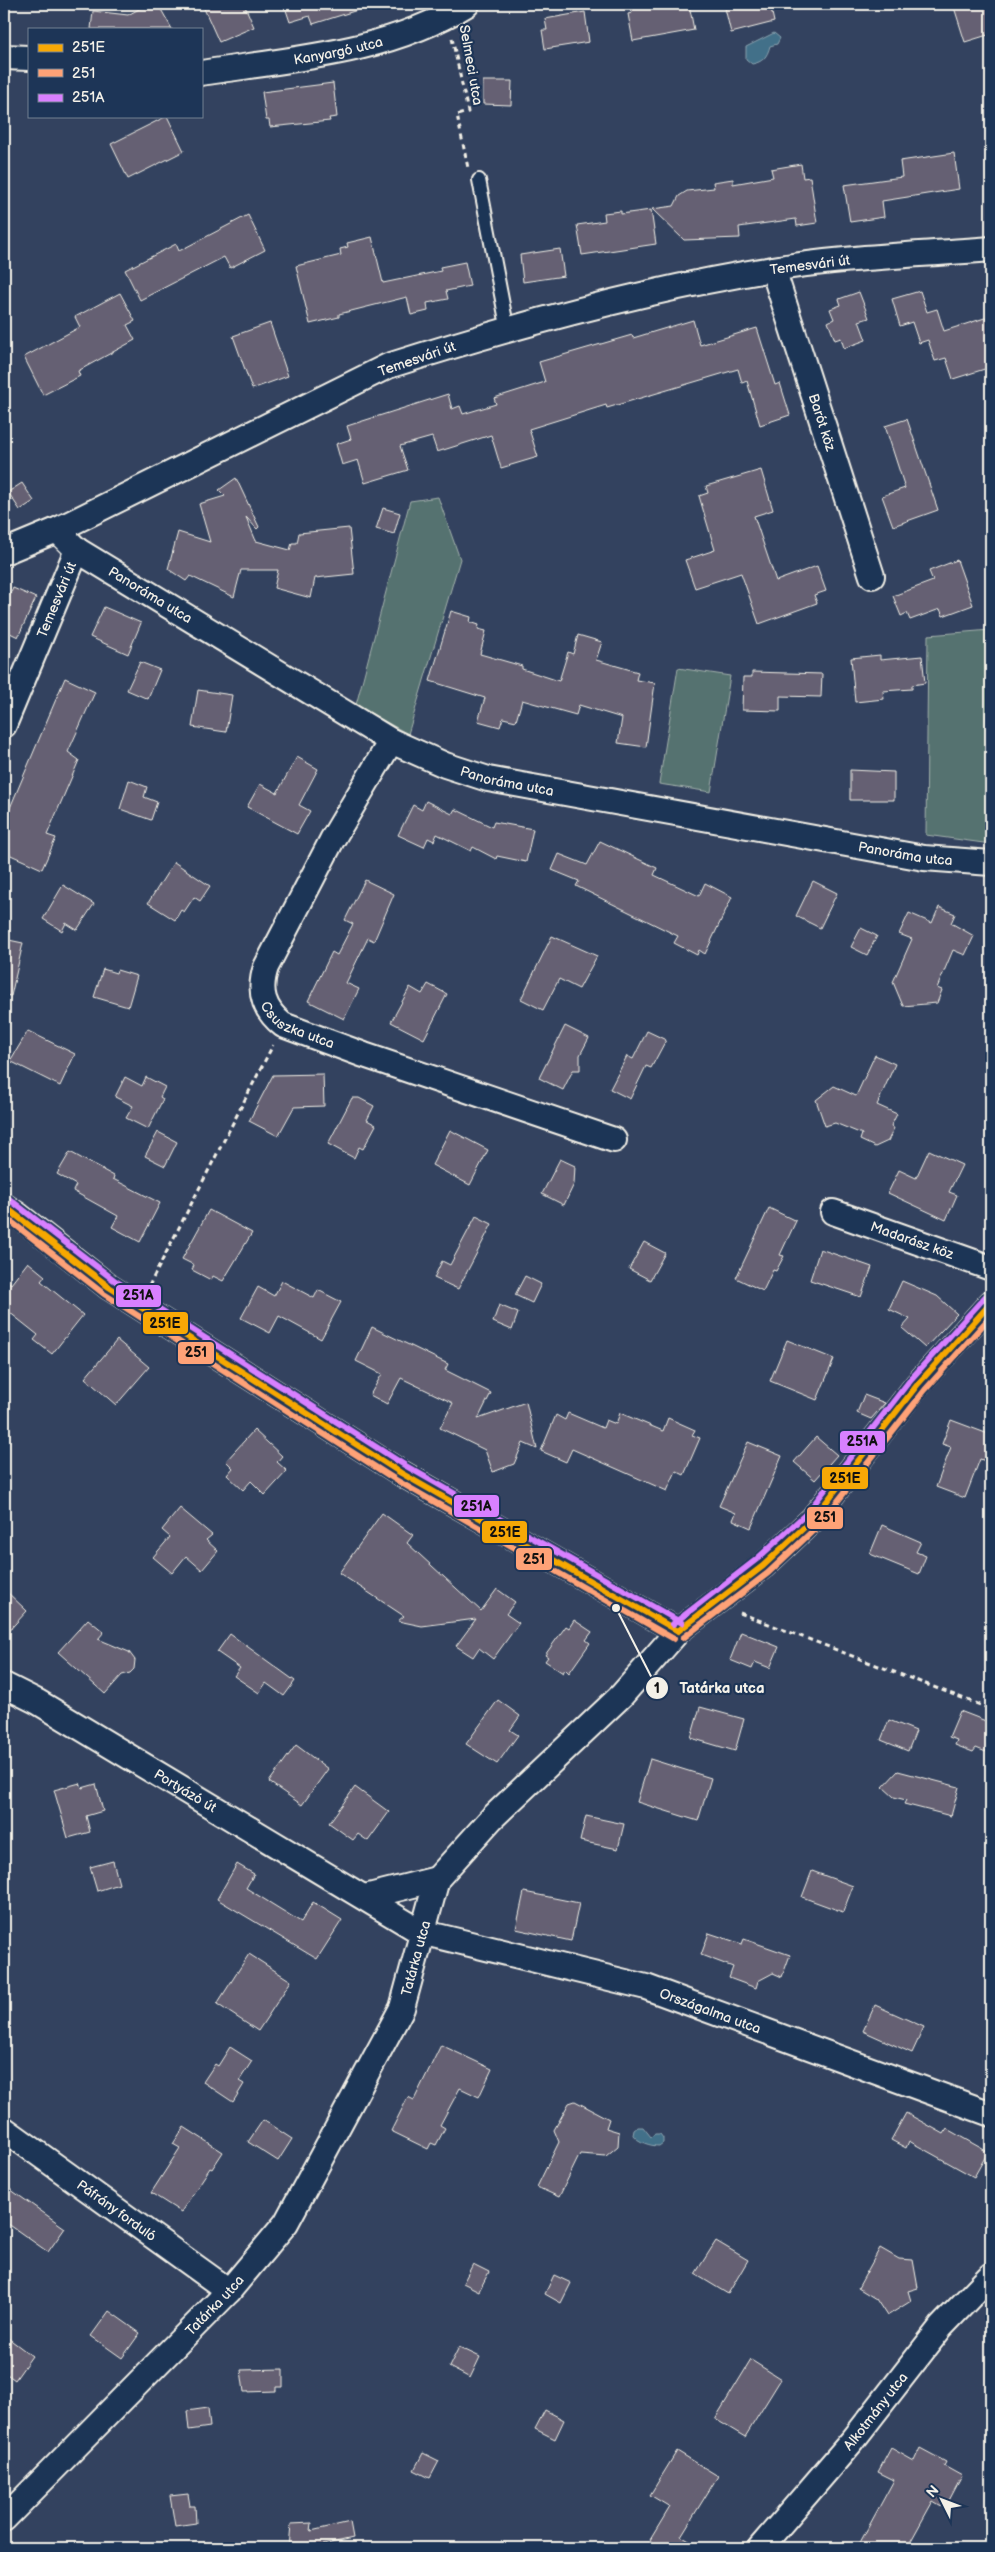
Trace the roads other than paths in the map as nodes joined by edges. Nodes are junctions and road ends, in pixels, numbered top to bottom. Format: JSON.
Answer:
{"nodes":[{"id":1,"x":467,"y":4,"type":"edge"},
{"id":2,"x":4,"y":56,"type":"edge"},
{"id":3,"x":28,"y":58,"type":"edge"},
{"id":4,"x":202,"y":73,"type":"edge"},
{"id":5,"x":474,"y":175,"type":"road end"},
{"id":6,"x":991,"y":249,"type":"edge"},
{"id":7,"x":773,"y":269,"type":"junction"},
{"id":8,"x":508,"y":330,"type":"junction"},
{"id":9,"x":58,"y":530,"type":"junction"},
{"id":10,"x":78,"y":550,"type":"junction"},
{"id":11,"x":4,"y":552,"type":"edge"},
{"id":12,"x":872,"y":576,"type":"dead end"},
{"id":13,"x":4,"y":725,"type":"edge"},
{"id":14,"x":391,"y":741,"type":"junction"},
{"id":15,"x":991,"y":863,"type":"edge"},
{"id":16,"x":614,"y":1140,"type":"dead end"},
{"id":17,"x":4,"y":1206,"type":"edge"},
{"id":18,"x":833,"y":1212,"type":"dead end"},
{"id":19,"x":991,"y":1268,"type":"edge"},
{"id":20,"x":991,"y":1303,"type":"edge"},
{"id":21,"x":678,"y":1631,"type":"junction"},
{"id":22,"x":4,"y":1685,"type":"edge"},
{"id":23,"x":437,"y":1879,"type":"junction"},
{"id":24,"x":365,"y":1897,"type":"junction"},
{"id":25,"x":421,"y":1932,"type":"junction"},
{"id":26,"x":991,"y":2114,"type":"edge"},
{"id":27,"x":4,"y":2129,"type":"edge"},
{"id":28,"x":991,"y":2275,"type":"edge"},
{"id":29,"x":229,"y":2291,"type":"junction"},
{"id":30,"x":4,"y":2519,"type":"edge"},
{"id":31,"x":760,"y":2548,"type":"edge"}],
"edges":[{"from":1,"to":4,"type":"street","name":"Kanyargó utca"},
{"from":2,"to":3,"type":"street"},
{"from":5,"to":8,"type":"lane"},
{"from":6,"to":7,"type":"street","name":"Temesvári út"},
{"from":7,"to":8,"type":"street","name":"Temesvári út"},
{"from":7,"to":12,"type":"street","name":"Barót köz"},
{"from":8,"to":9,"type":"street","name":"Temesvári út"},
{"from":9,"to":10,"type":"street","name":"Temesvári út"},
{"from":9,"to":11,"type":"street"},
{"from":10,"to":13,"type":"street","name":"Temesvári út"},
{"from":10,"to":14,"type":"street","name":"Panoráma utca"},
{"from":14,"to":15,"type":"street","name":"Panoráma utca"},
{"from":14,"to":16,"type":"street","name":"Csuszka utca"},
{"from":17,"to":21,"type":"street"},
{"from":18,"to":19,"type":"street","name":"Madarász köz"},
{"from":20,"to":21,"type":"street","name":"Tatárka utca"},
{"from":21,"to":23,"type":"street","name":"Tatárka utca"},
{"from":22,"to":24,"type":"street","name":"Portyázó út"},
{"from":23,"to":24,"type":"street"},
{"from":23,"to":25,"type":"street","name":"Tatárka utca"},
{"from":24,"to":25,"type":"street","name":"Portyázó út"},
{"from":25,"to":26,"type":"street","name":"Országalma utca"},
{"from":25,"to":29,"type":"street","name":"Tatárka utca"},
{"from":27,"to":29,"type":"street","name":"Páfrány forduló"},
{"from":28,"to":31,"type":"street","name":"Alkotmány utca"},
{"from":29,"to":30,"type":"street","name":"Tatárka utca"}]}
